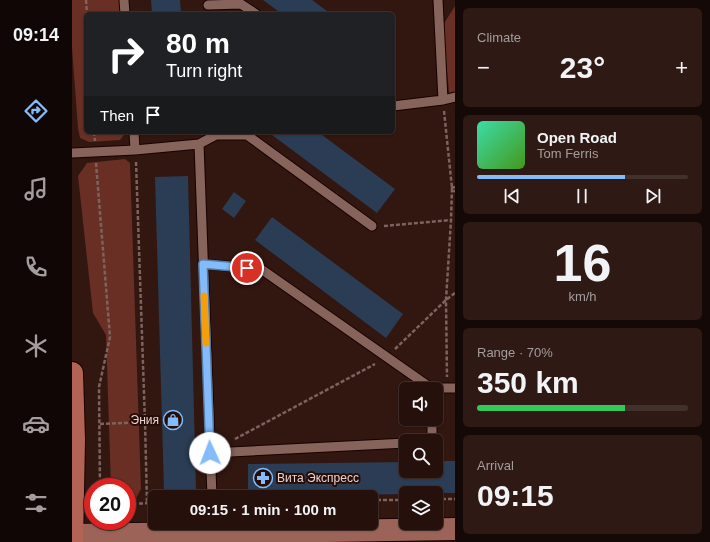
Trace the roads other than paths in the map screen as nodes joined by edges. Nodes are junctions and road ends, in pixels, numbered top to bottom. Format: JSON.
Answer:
{"nodes":[{"id":1,"x":124,"y":0,"type":"edge"},
{"id":2,"x":438,"y":0,"type":"edge"},
{"id":3,"x":208,"y":6,"type":"edge"},
{"id":4,"x":125,"y":12,"type":"edge"},
{"id":5,"x":253,"y":12,"type":"edge"},
{"id":6,"x":455,"y":97,"type":"edge"},
{"id":7,"x":443,"y":100,"type":"junction"},
{"id":8,"x":395,"y":106,"type":"edge"},
{"id":9,"x":134,"y":134,"type":"edge"},
{"id":10,"x":216,"y":134,"type":"edge"},
{"id":11,"x":199,"y":144,"type":"junction"},
{"id":12,"x":135,"y":150,"type":"junction"},
{"id":13,"x":72,"y":153,"type":"edge"},
{"id":14,"x":372,"y":226,"type":"road end"},
{"id":15,"x":203,"y":264,"type":"junction"},
{"id":16,"x":72,"y":372,"type":"edge"},
{"id":17,"x":421,"y":382,"type":"edge"},
{"id":18,"x":399,"y":443,"type":"edge"},
{"id":19,"x":210,"y":453,"type":"junction"},
{"id":20,"x":212,"y":490,"type":"edge"},
{"id":21,"x":455,"y":529,"type":"edge"},
{"id":22,"x":205,"y":530,"type":"edge"},
{"id":23,"x":324,"y":530,"type":"edge"},
{"id":24,"x":72,"y":535,"type":"edge"},
{"id":25,"x":173,"y":538,"type":"edge"},
{"id":26,"x":72,"y":542,"type":"edge"}],
"edges":[{"from":1,"to":4,"type":"lane"},
{"from":2,"to":7,"type":"lane"},
{"from":3,"to":5,"type":"lane"},
{"from":6,"to":7,"type":"lane"},
{"from":7,"to":8,"type":"lane"},
{"from":9,"to":12,"type":"lane"},
{"from":10,"to":11,"type":"lane"},
{"from":10,"to":14,"type":"lane"},
{"from":11,"to":12,"type":"lane"},
{"from":11,"to":15,"type":"lane"},
{"from":12,"to":13,"type":"lane"},
{"from":15,"to":17,"type":"lane"},
{"from":15,"to":19,"type":"lane"},
{"from":16,"to":24,"type":"main road"},
{"from":18,"to":19,"type":"lane"},
{"from":19,"to":20,"type":"lane"},
{"from":21,"to":23,"type":"street"},
{"from":22,"to":25,"type":"street"},
{"from":24,"to":25,"type":"street"},
{"from":24,"to":26,"type":"main road"}]}
